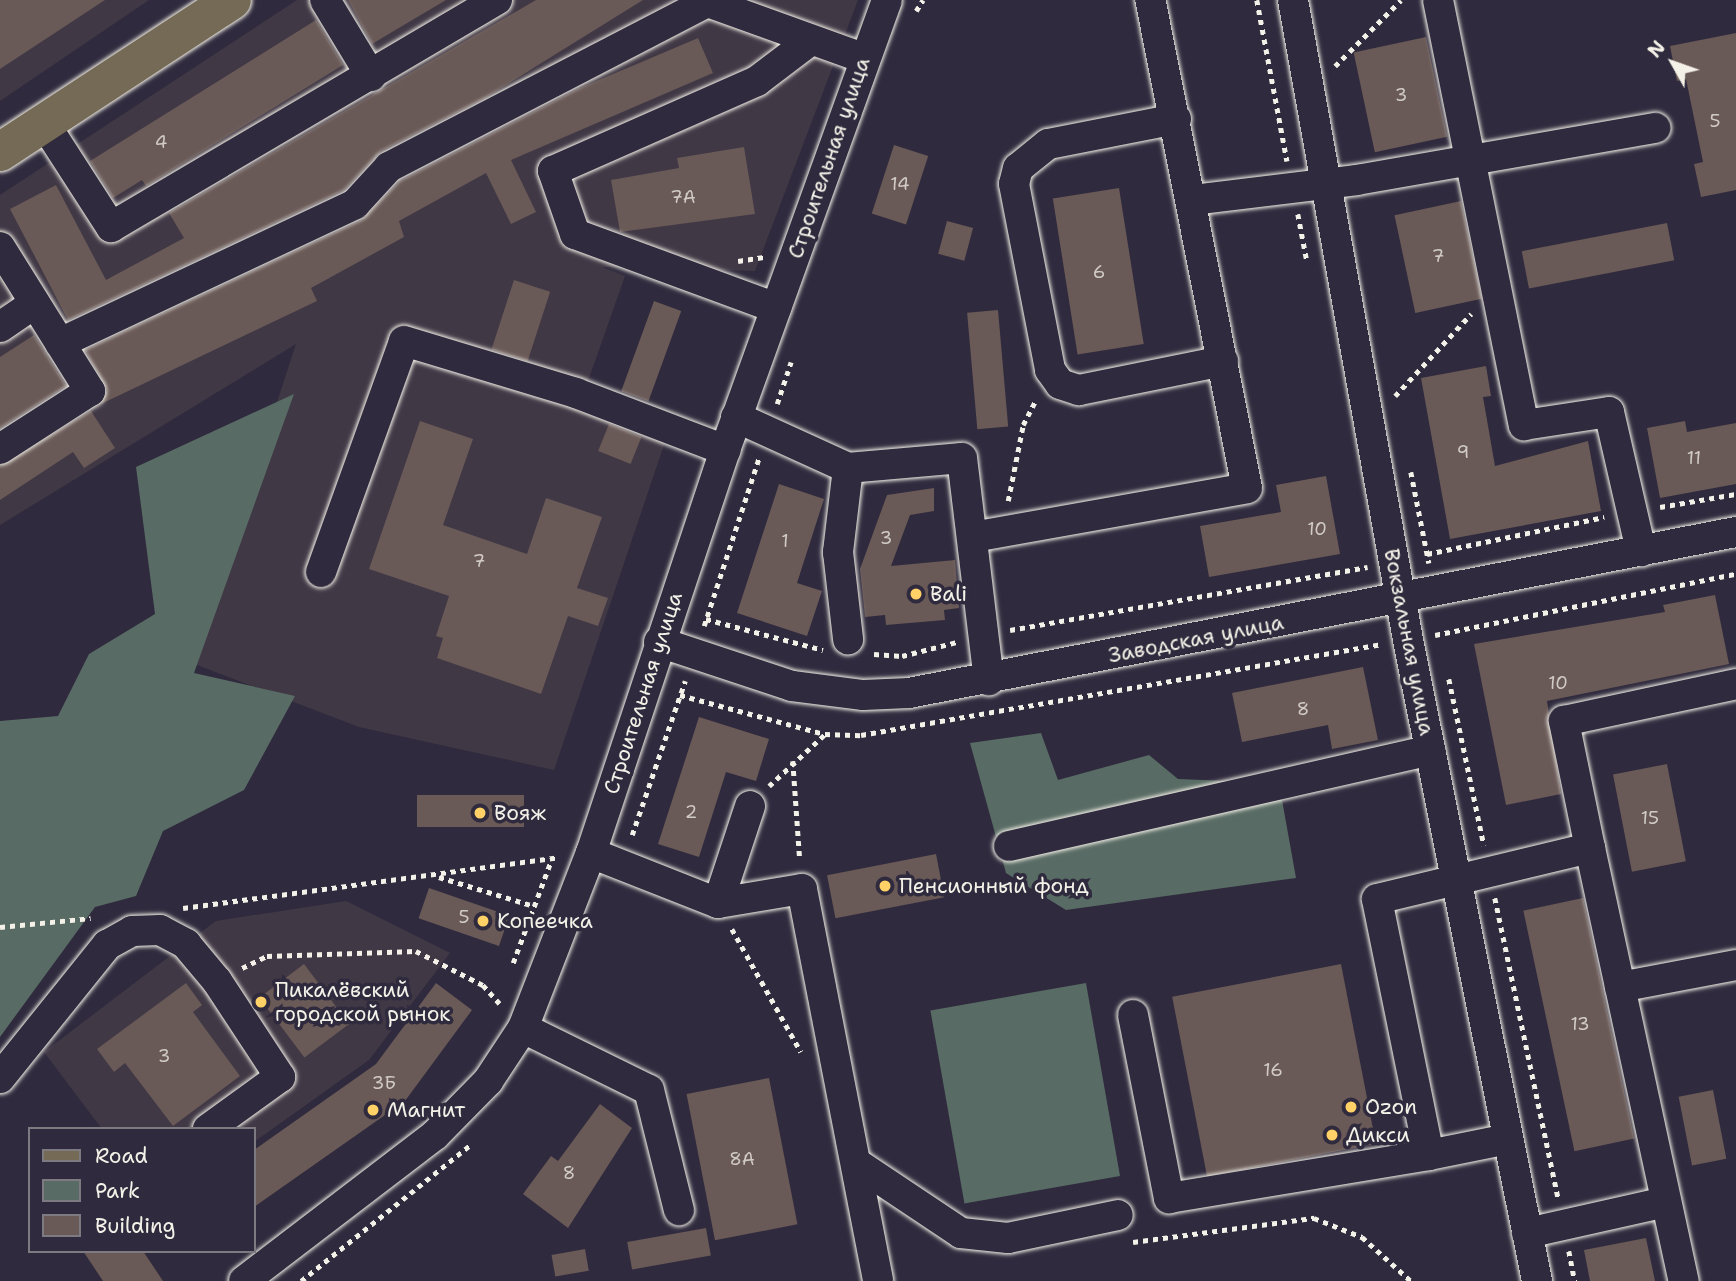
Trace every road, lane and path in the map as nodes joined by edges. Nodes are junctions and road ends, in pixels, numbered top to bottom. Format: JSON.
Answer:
{"nodes":[{"id":1,"x":232,"y":0,"type":"edge"},
{"id":2,"x":325,"y":0,"type":"edge"},
{"id":3,"x":497,"y":0,"type":"edge"},
{"id":4,"x":887,"y":0,"type":"edge"},
{"id":5,"x":1150,"y":0,"type":"edge"},
{"id":6,"x":1293,"y":0,"type":"edge"},
{"id":7,"x":1401,"y":0,"type":"edge"},
{"id":8,"x":1437,"y":0,"type":"edge"},
{"id":9,"x":703,"y":2,"type":"edge"},
{"id":10,"x":807,"y":43,"type":"junction"},
{"id":11,"x":1333,"y":52,"type":"dead end"},
{"id":12,"x":863,"y":58,"type":"junction"},
{"id":13,"x":1335,"y":66,"type":"junction"},
{"id":14,"x":371,"y":76,"type":"junction"},
{"id":15,"x":1338,"y":78,"type":"dead end"},
{"id":16,"x":1176,"y":119,"type":"junction"},
{"id":17,"x":44,"y":123,"type":"junction"},
{"id":18,"x":1656,"y":128,"type":"dead end"},
{"id":19,"x":0,"y":152,"type":"edge"},
{"id":20,"x":1473,"y":157,"type":"junction"},
{"id":21,"x":1326,"y":180,"type":"junction"},
{"id":22,"x":1192,"y":200,"type":"junction"},
{"id":23,"x":0,"y":247,"type":"edge"},
{"id":24,"x":1497,"y":285,"type":"junction"},
{"id":25,"x":35,"y":303,"type":"junction"},
{"id":26,"x":776,"y":308,"type":"junction"},
{"id":27,"x":0,"y":327,"type":"edge"},
{"id":28,"x":60,"y":343,"type":"junction"},
{"id":29,"x":1223,"y":361,"type":"junction"},
{"id":30,"x":1050,"y":370,"type":"junction"},
{"id":31,"x":1393,"y":382,"type":"dead end"},
{"id":32,"x":1395,"y":396,"type":"junction"},
{"id":33,"x":1398,"y":409,"type":"dead end"},
{"id":34,"x":736,"y":417,"type":"junction"},
{"id":35,"x":0,"y":449,"type":"edge"},
{"id":36,"x":725,"y":450,"type":"junction"},
{"id":37,"x":1409,"y":462,"type":"dead end"},
{"id":38,"x":848,"y":468,"type":"junction"},
{"id":39,"x":1736,"y":494,"type":"edge"},
{"id":40,"x":1630,"y":512,"type":"junction"},
{"id":41,"x":1736,"y":532,"type":"edge"},
{"id":42,"x":985,"y":534,"type":"junction"},
{"id":43,"x":1641,"y":551,"type":"junction"},
{"id":44,"x":1428,"y":554,"type":"junction"},
{"id":45,"x":1393,"y":561,"type":"junction"},
{"id":46,"x":321,"y":572,"type":"dead end"},
{"id":47,"x":1433,"y":592,"type":"junction"},
{"id":48,"x":1400,"y":598,"type":"junction"},
{"id":49,"x":706,"y":619,"type":"dead end"},
{"id":50,"x":985,"y":635,"type":"junction"},
{"id":51,"x":659,"y":642,"type":"junction"},
{"id":52,"x":850,"y":648,"type":"junction"},
{"id":53,"x":1443,"y":648,"type":"dead end"},
{"id":54,"x":1448,"y":674,"type":"dead end"},
{"id":55,"x":989,"y":680,"type":"junction"},
{"id":56,"x":1736,"y":684,"type":"edge"},
{"id":57,"x":825,"y":734,"type":"dead end"},
{"id":58,"x":1430,"y":750,"type":"junction"},
{"id":59,"x":793,"y":761,"type":"junction"},
{"id":60,"x":750,"y":806,"type":"joint"},
{"id":61,"x":1009,"y":846,"type":"dead end"},
{"id":62,"x":1590,"y":848,"type":"junction"},
{"id":63,"x":591,"y":853,"type":"junction"},
{"id":64,"x":552,"y":858,"type":"junction"},
{"id":65,"x":1490,"y":874,"type":"junction"},
{"id":66,"x":435,"y":876,"type":"junction"},
{"id":67,"x":1457,"y":883,"type":"junction"},
{"id":68,"x":802,"y":889,"type":"junction"},
{"id":69,"x":718,"y":903,"type":"junction"},
{"id":70,"x":534,"y":906,"type":"junction"},
{"id":71,"x":168,"y":910,"type":"dead end"},
{"id":72,"x":102,"y":917,"type":"dead end"},
{"id":73,"x":0,"y":927,"type":"edge"},
{"id":74,"x":1736,"y":965,"type":"edge"},
{"id":75,"x":508,"y":978,"type":"dead end"},
{"id":76,"x":217,"y":981,"type":"junction"},
{"id":77,"x":1620,"y":987,"type":"junction"},
{"id":78,"x":503,"y":990,"type":"dead end"},
{"id":79,"x":499,"y":1002,"type":"junction"},
{"id":80,"x":1133,"y":1015,"type":"dead end"},
{"id":81,"x":523,"y":1028,"type":"junction"},
{"id":82,"x":807,"y":1060,"type":"dead end"},
{"id":83,"x":0,"y":1078,"type":"edge"},
{"id":84,"x":211,"y":1127,"type":"edge"},
{"id":85,"x":1508,"y":1139,"type":"junction"},
{"id":86,"x":1429,"y":1155,"type":"junction"},
{"id":87,"x":856,"y":1163,"type":"junction"},
{"id":88,"x":1666,"y":1202,"type":"junction"},
{"id":89,"x":679,"y":1210,"type":"dead end"},
{"id":90,"x":1118,"y":1215,"type":"joint"},
{"id":91,"x":1563,"y":1225,"type":"junction"},
{"id":92,"x":1527,"y":1233,"type":"junction"},
{"id":93,"x":244,"y":1281,"type":"edge"},
{"id":94,"x":878,"y":1281,"type":"edge"},
{"id":95,"x":1411,"y":1281,"type":"edge"},
{"id":96,"x":1537,"y":1281,"type":"edge"},
{"id":97,"x":1575,"y":1281,"type":"edge"},
{"id":98,"x":1684,"y":1281,"type":"edge"}],
"edges":[{"from":1,"to":17,"type":"main road"},
{"from":2,"to":14,"type":"street"},
{"from":3,"to":14,"type":"street"},
{"from":4,"to":12,"type":"street","name":"Строительная улица"},
{"from":5,"to":16,"type":"street"},
{"from":6,"to":21,"type":"street","name":"Вокзальная улица"},
{"from":7,"to":13,"type":"path"},
{"from":8,"to":20,"type":"street"},
{"from":9,"to":10,"type":"street"},
{"from":9,"to":28,"type":"street"},
{"from":10,"to":12,"type":"street"},
{"from":10,"to":26,"type":"street"},
{"from":11,"to":13,"type":"path"},
{"from":12,"to":26,"type":"street","name":"Строительная улица"},
{"from":13,"to":15,"type":"path"},
{"from":14,"to":17,"type":"street"},
{"from":16,"to":22,"type":"street"},
{"from":16,"to":30,"type":"street"},
{"from":17,"to":19,"type":"main road"},
{"from":18,"to":20,"type":"street"},
{"from":20,"to":21,"type":"street"},
{"from":20,"to":24,"type":"street"},
{"from":21,"to":22,"type":"street"},
{"from":21,"to":45,"type":"street","name":"Вокзальная улица"},
{"from":22,"to":29,"type":"street"},
{"from":23,"to":25,"type":"street"},
{"from":24,"to":32,"type":"path"},
{"from":24,"to":40,"type":"street"},
{"from":25,"to":27,"type":"street"},
{"from":25,"to":28,"type":"street"},
{"from":26,"to":34,"type":"street","name":"Строительная улица"},
{"from":28,"to":35,"type":"street"},
{"from":29,"to":30,"type":"street"},
{"from":29,"to":42,"type":"street"},
{"from":30,"to":42,"type":"path"},
{"from":31,"to":32,"type":"path"},
{"from":32,"to":33,"type":"path"},
{"from":34,"to":36,"type":"street","name":"Строительная улица"},
{"from":34,"to":38,"type":"street"},
{"from":36,"to":46,"type":"street"},
{"from":36,"to":51,"type":"street","name":"Строительная улица"},
{"from":37,"to":44,"type":"path"},
{"from":38,"to":42,"type":"street"},
{"from":38,"to":52,"type":"street"},
{"from":39,"to":40,"type":"path"},
{"from":40,"to":43,"type":"street"},
{"from":40,"to":44,"type":"path"},
{"from":41,"to":43,"type":"street","name":"Заводская улица"},
{"from":42,"to":50,"type":"street"},
{"from":43,"to":47,"type":"street","name":"Заводская улица"},
{"from":44,"to":45,"type":"path"},
{"from":44,"to":47,"type":"path"},
{"from":45,"to":48,"type":"street","name":"Вокзальная улица"},
{"from":45,"to":50,"type":"path"},
{"from":47,"to":48,"type":"street","name":"Заводская улица"},
{"from":47,"to":53,"type":"path"},
{"from":48,"to":55,"type":"street","name":"Заводская улица"},
{"from":48,"to":58,"type":"street","name":"Вокзальная улица"},
{"from":49,"to":52,"type":"path"},
{"from":50,"to":52,"type":"path"},
{"from":50,"to":55,"type":"street"},
{"from":51,"to":55,"type":"street","name":"Заводская улица"},
{"from":51,"to":63,"type":"street","name":"Строительная улица"},
{"from":54,"to":65,"type":"path"},
{"from":56,"to":62,"type":"street"},
{"from":57,"to":59,"type":"path"},
{"from":58,"to":61,"type":"street"},
{"from":58,"to":67,"type":"street","name":"Вокзальная улица"},
{"from":59,"to":60,"type":"path"},
{"from":59,"to":68,"type":"path"},
{"from":60,"to":69,"type":"street"},
{"from":62,"to":65,"type":"street"},
{"from":62,"to":77,"type":"street"},
{"from":63,"to":64,"type":"path"},
{"from":63,"to":69,"type":"street"},
{"from":63,"to":81,"type":"street","name":"Строительная улица"},
{"from":64,"to":66,"type":"path"},
{"from":64,"to":70,"type":"path"},
{"from":65,"to":67,"type":"street"},
{"from":65,"to":91,"type":"path"},
{"from":66,"to":70,"type":"path"},
{"from":66,"to":71,"type":"path"},
{"from":67,"to":85,"type":"street","name":"Вокзальная улица"},
{"from":67,"to":86,"type":"street"},
{"from":68,"to":69,"type":"street"},
{"from":68,"to":87,"type":"street"},
{"from":69,"to":82,"type":"path"},
{"from":70,"to":75,"type":"path"},
{"from":72,"to":73,"type":"path"},
{"from":74,"to":77,"type":"street"},
{"from":76,"to":79,"type":"path"},
{"from":76,"to":83,"type":"street"},
{"from":76,"to":84,"type":"street"},
{"from":77,"to":88,"type":"street"},
{"from":78,"to":79,"type":"path"},
{"from":79,"to":81,"type":"path"},
{"from":80,"to":86,"type":"street"},
{"from":81,"to":89,"type":"street"},
{"from":81,"to":93,"type":"street","name":"Строительная улица"},
{"from":85,"to":86,"type":"street"},
{"from":85,"to":92,"type":"street","name":"Вокзальная улица"},
{"from":87,"to":90,"type":"street"},
{"from":87,"to":94,"type":"street"},
{"from":88,"to":91,"type":"street"},
{"from":88,"to":98,"type":"street"},
{"from":90,"to":95,"type":"path"},
{"from":91,"to":92,"type":"street"},
{"from":91,"to":97,"type":"path"},
{"from":92,"to":96,"type":"street","name":"Вокзальная улица"}]}
